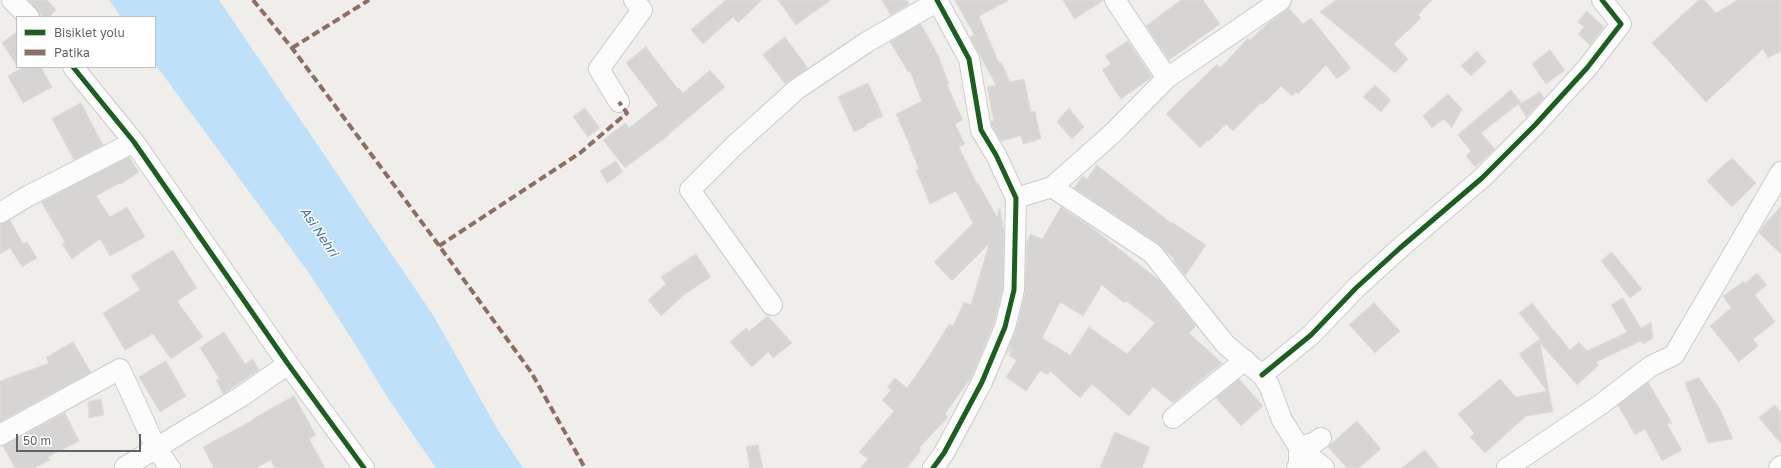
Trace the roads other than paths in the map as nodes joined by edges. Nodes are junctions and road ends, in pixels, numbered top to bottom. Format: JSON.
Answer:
{"nodes":[{"id":1,"x":12,"y":0,"type":"edge"},
{"id":2,"x":634,"y":0,"type":"edge"},
{"id":3,"x":1115,"y":0,"type":"edge"},
{"id":4,"x":1281,"y":0,"type":"edge"},
{"id":5,"x":1602,"y":0,"type":"edge"},
{"id":6,"x":937,"y":1,"type":"edge"},
{"id":7,"x":28,"y":16,"type":"edge"},
{"id":8,"x":74,"y":68,"type":"edge"},
{"id":9,"x":1167,"y":78,"type":"junction"},
{"id":10,"x":619,"y":102,"type":"dead end"},
{"id":11,"x":134,"y":142,"type":"junction"},
{"id":12,"x":1781,"y":172,"type":"edge"},
{"id":13,"x":1052,"y":187,"type":"junction"},
{"id":14,"x":1016,"y":198,"type":"junction"},
{"id":15,"x":0,"y":213,"type":"edge"},
{"id":16,"x":772,"y":305,"type":"dead end"},
{"id":17,"x":1245,"y":360,"type":"junction"},
{"id":18,"x":288,"y":364,"type":"junction"},
{"id":19,"x":1262,"y":375,"type":"junction"},
{"id":20,"x":1173,"y":418,"type":"dead end"},
{"id":21,"x":0,"y":435,"type":"edge"},
{"id":22,"x":1320,"y":438,"type":"dead end"},
{"id":23,"x":1299,"y":447,"type":"junction"},
{"id":24,"x":156,"y":448,"type":"junction"},
{"id":25,"x":124,"y":467,"type":"edge"},
{"id":26,"x":170,"y":468,"type":"edge"},
{"id":27,"x":364,"y":468,"type":"edge"},
{"id":28,"x":933,"y":468,"type":"edge"},
{"id":29,"x":1297,"y":468,"type":"edge"},
{"id":30,"x":1324,"y":468,"type":"edge"},
{"id":31,"x":1507,"y":468,"type":"edge"}],
"edges":[{"from":1,"to":7,"type":"street"},
{"from":2,"to":10,"type":"street"},
{"from":3,"to":9,"type":"street"},
{"from":4,"to":9,"type":"street"},
{"from":5,"to":19,"type":"street"},
{"from":6,"to":14,"type":"street"},
{"from":6,"to":16,"type":"street"},
{"from":8,"to":11,"type":"street"},
{"from":9,"to":13,"type":"street"},
{"from":11,"to":15,"type":"street"},
{"from":11,"to":18,"type":"street"},
{"from":12,"to":31,"type":"street"},
{"from":13,"to":14,"type":"street"},
{"from":13,"to":17,"type":"street"},
{"from":14,"to":28,"type":"street"},
{"from":17,"to":19,"type":"street"},
{"from":17,"to":20,"type":"street"},
{"from":18,"to":24,"type":"street"},
{"from":18,"to":27,"type":"street"},
{"from":19,"to":23,"type":"street"},
{"from":21,"to":24,"type":"street"},
{"from":22,"to":23,"type":"street"},
{"from":23,"to":29,"type":"street"},
{"from":23,"to":30,"type":"street"},
{"from":24,"to":25,"type":"street"},
{"from":24,"to":26,"type":"street"}]}
